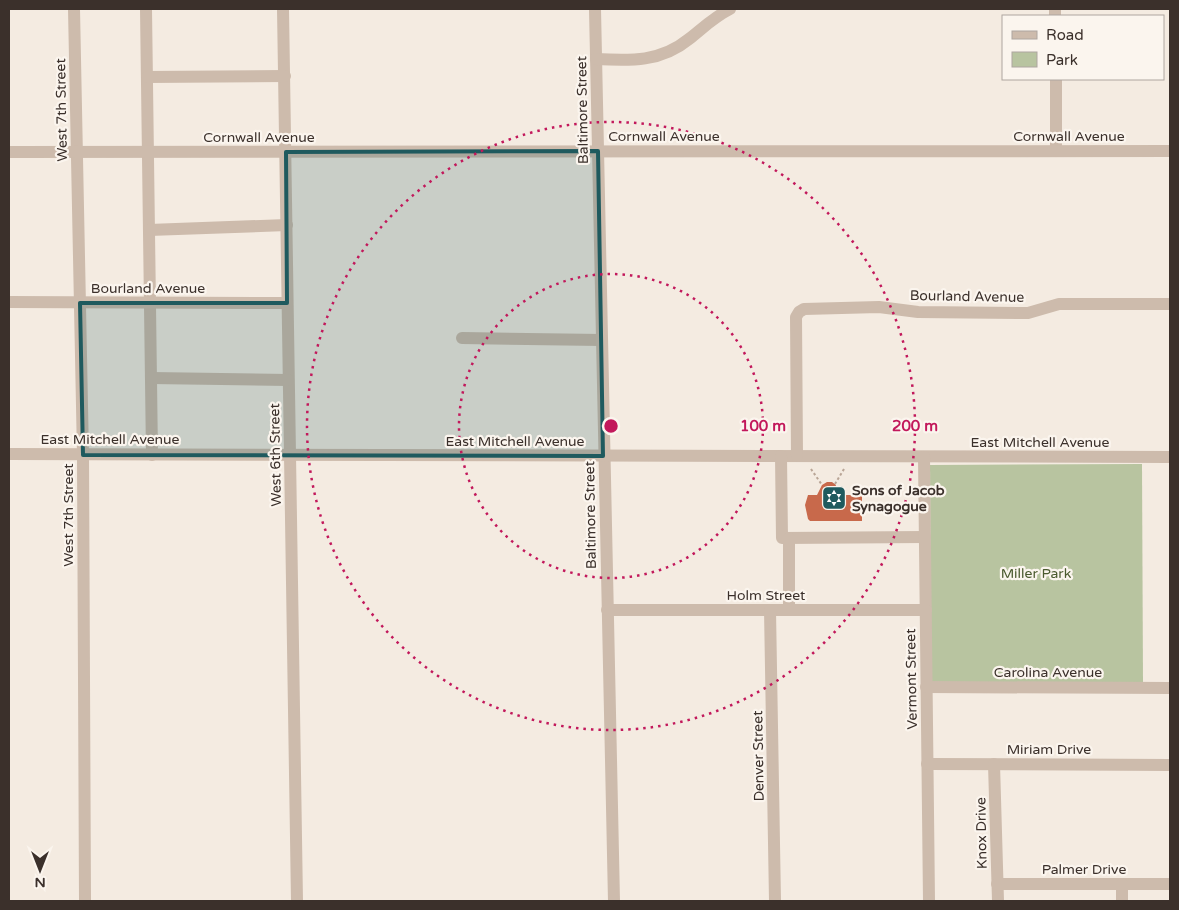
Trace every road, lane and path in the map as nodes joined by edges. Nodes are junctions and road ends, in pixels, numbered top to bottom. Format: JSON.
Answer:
{"nodes":[{"id":1,"x":74,"y":9,"type":"edge"},
{"id":2,"x":146,"y":9,"type":"edge"},
{"id":3,"x":283,"y":9,"type":"edge"},
{"id":4,"x":595,"y":9,"type":"edge"},
{"id":5,"x":730,"y":9,"type":"edge"},
{"id":6,"x":596,"y":60,"type":"junction"},
{"id":7,"x":284,"y":76,"type":"junction"},
{"id":8,"x":147,"y":77,"type":"junction"},
{"id":9,"x":1056,"y":80,"type":"edge"},
{"id":10,"x":1056,"y":151,"type":"junction"},
{"id":11,"x":1170,"y":151,"type":"edge"},
{"id":12,"x":9,"y":152,"type":"edge"},
{"id":13,"x":76,"y":152,"type":"junction"},
{"id":14,"x":148,"y":152,"type":"junction"},
{"id":15,"x":286,"y":152,"type":"junction"},
{"id":16,"x":598,"y":152,"type":"junction"},
{"id":17,"x":286,"y":225,"type":"junction"},
{"id":18,"x":149,"y":230,"type":"junction"},
{"id":19,"x":9,"y":302,"type":"edge"},
{"id":20,"x":80,"y":303,"type":"junction"},
{"id":21,"x":150,"y":303,"type":"junction"},
{"id":22,"x":287,"y":303,"type":"junction"},
{"id":23,"x":1170,"y":304,"type":"edge"},
{"id":24,"x":462,"y":338,"type":"dead end"},
{"id":25,"x":602,"y":340,"type":"junction"},
{"id":26,"x":151,"y":378,"type":"junction"},
{"id":27,"x":288,"y":380,"type":"junction"},
{"id":28,"x":9,"y":454,"type":"edge"},
{"id":29,"x":83,"y":454,"type":"junction"},
{"id":30,"x":152,"y":455,"type":"junction"},
{"id":31,"x":290,"y":455,"type":"junction"},
{"id":32,"x":604,"y":456,"type":"junction"},
{"id":33,"x":781,"y":456,"type":"junction"},
{"id":34,"x":797,"y":456,"type":"junction"},
{"id":35,"x":924,"y":457,"type":"junction"},
{"id":36,"x":1170,"y":457,"type":"edge"},
{"id":37,"x":810,"y":469,"type":"dead end"},
{"id":38,"x":844,"y":469,"type":"dead end"},
{"id":39,"x":822,"y":484,"type":"dead end"},
{"id":40,"x":835,"y":484,"type":"dead end"},
{"id":41,"x":925,"y":537,"type":"junction"},
{"id":42,"x":789,"y":538,"type":"junction"},
{"id":43,"x":607,"y":610,"type":"junction"},
{"id":44,"x":770,"y":610,"type":"junction"},
{"id":45,"x":789,"y":610,"type":"junction"},
{"id":46,"x":926,"y":610,"type":"junction"},
{"id":47,"x":926,"y":687,"type":"junction"},
{"id":48,"x":1170,"y":688,"type":"edge"},
{"id":49,"x":928,"y":764,"type":"junction"},
{"id":50,"x":994,"y":764,"type":"junction"},
{"id":51,"x":1170,"y":765,"type":"edge"},
{"id":52,"x":997,"y":884,"type":"junction"},
{"id":53,"x":1122,"y":884,"type":"junction"},
{"id":54,"x":1170,"y":884,"type":"edge"},
{"id":55,"x":85,"y":901,"type":"edge"},
{"id":56,"x":297,"y":901,"type":"edge"},
{"id":57,"x":614,"y":901,"type":"edge"},
{"id":58,"x":775,"y":901,"type":"edge"},
{"id":59,"x":929,"y":901,"type":"edge"},
{"id":60,"x":998,"y":901,"type":"edge"},
{"id":61,"x":1122,"y":901,"type":"edge"}],
"edges":[{"from":1,"to":13,"type":"street","name":"West 7th Street"},
{"from":2,"to":8,"type":"street"},
{"from":3,"to":7,"type":"street","name":"West 6th Street"},
{"from":4,"to":6,"type":"street","name":"Baltimore Street"},
{"from":5,"to":6,"type":"street"},
{"from":6,"to":16,"type":"street","name":"Baltimore Street"},
{"from":7,"to":8,"type":"street"},
{"from":7,"to":15,"type":"street","name":"West 6th Street"},
{"from":8,"to":14,"type":"street"},
{"from":9,"to":10,"type":"street"},
{"from":10,"to":11,"type":"street","name":"Cornwall Avenue"},
{"from":10,"to":16,"type":"street","name":"Cornwall Avenue"},
{"from":12,"to":13,"type":"street","name":"Cornwall Avenue"},
{"from":13,"to":14,"type":"street","name":"Cornwall Avenue"},
{"from":13,"to":20,"type":"street","name":"West 7th Street"},
{"from":14,"to":15,"type":"street","name":"Cornwall Avenue"},
{"from":14,"to":18,"type":"street"},
{"from":15,"to":16,"type":"street","name":"Cornwall Avenue"},
{"from":15,"to":17,"type":"street","name":"West 6th Street"},
{"from":16,"to":25,"type":"street","name":"Baltimore Street"},
{"from":17,"to":18,"type":"street"},
{"from":17,"to":22,"type":"street","name":"West 6th Street"},
{"from":18,"to":21,"type":"street"},
{"from":19,"to":20,"type":"street","name":"Bourland Avenue"},
{"from":20,"to":21,"type":"street","name":"Bourland Avenue"},
{"from":20,"to":29,"type":"street","name":"West 7th Street"},
{"from":21,"to":22,"type":"street","name":"Bourland Avenue"},
{"from":21,"to":26,"type":"street"},
{"from":22,"to":27,"type":"street","name":"West 6th Street"},
{"from":23,"to":34,"type":"street","name":"Bourland Avenue"},
{"from":24,"to":25,"type":"street"},
{"from":25,"to":32,"type":"street","name":"Baltimore Street"},
{"from":26,"to":27,"type":"street"},
{"from":26,"to":30,"type":"street"},
{"from":27,"to":31,"type":"street","name":"West 6th Street"},
{"from":28,"to":29,"type":"street","name":"East Mitchell Avenue"},
{"from":29,"to":30,"type":"street","name":"East Mitchell Avenue"},
{"from":29,"to":55,"type":"street","name":"West 7th Street"},
{"from":30,"to":31,"type":"street","name":"East Mitchell Avenue"},
{"from":31,"to":32,"type":"street","name":"East Mitchell Avenue"},
{"from":31,"to":56,"type":"street","name":"West 6th Street"},
{"from":32,"to":33,"type":"street","name":"East Mitchell Avenue"},
{"from":32,"to":43,"type":"street","name":"Baltimore Street"},
{"from":33,"to":34,"type":"street","name":"East Mitchell Avenue"},
{"from":33,"to":42,"type":"street"},
{"from":34,"to":35,"type":"street","name":"East Mitchell Avenue"},
{"from":35,"to":36,"type":"street","name":"East Mitchell Avenue"},
{"from":35,"to":41,"type":"street","name":"Vermont Street"},
{"from":37,"to":39,"type":"path"},
{"from":38,"to":40,"type":"path"},
{"from":41,"to":42,"type":"street"},
{"from":41,"to":46,"type":"street","name":"Vermont Street"},
{"from":42,"to":45,"type":"street"},
{"from":43,"to":44,"type":"street","name":"Holm Street"},
{"from":43,"to":57,"type":"street","name":"Baltimore Street"},
{"from":44,"to":45,"type":"street","name":"Holm Street"},
{"from":44,"to":58,"type":"street","name":"Denver Street"},
{"from":45,"to":46,"type":"street","name":"Holm Street"},
{"from":46,"to":47,"type":"street","name":"Vermont Street"},
{"from":47,"to":48,"type":"street","name":"Carolina Avenue"},
{"from":47,"to":49,"type":"street","name":"Vermont Street"},
{"from":49,"to":50,"type":"street","name":"Miriam Drive"},
{"from":49,"to":59,"type":"street","name":"Vermont Street"},
{"from":50,"to":51,"type":"street","name":"Miriam Drive"},
{"from":50,"to":52,"type":"street","name":"Knox Drive"},
{"from":52,"to":53,"type":"street","name":"Palmer Drive"},
{"from":52,"to":60,"type":"street","name":"Knox Drive"},
{"from":53,"to":54,"type":"street","name":"Palmer Drive"},
{"from":53,"to":61,"type":"street"}]}
